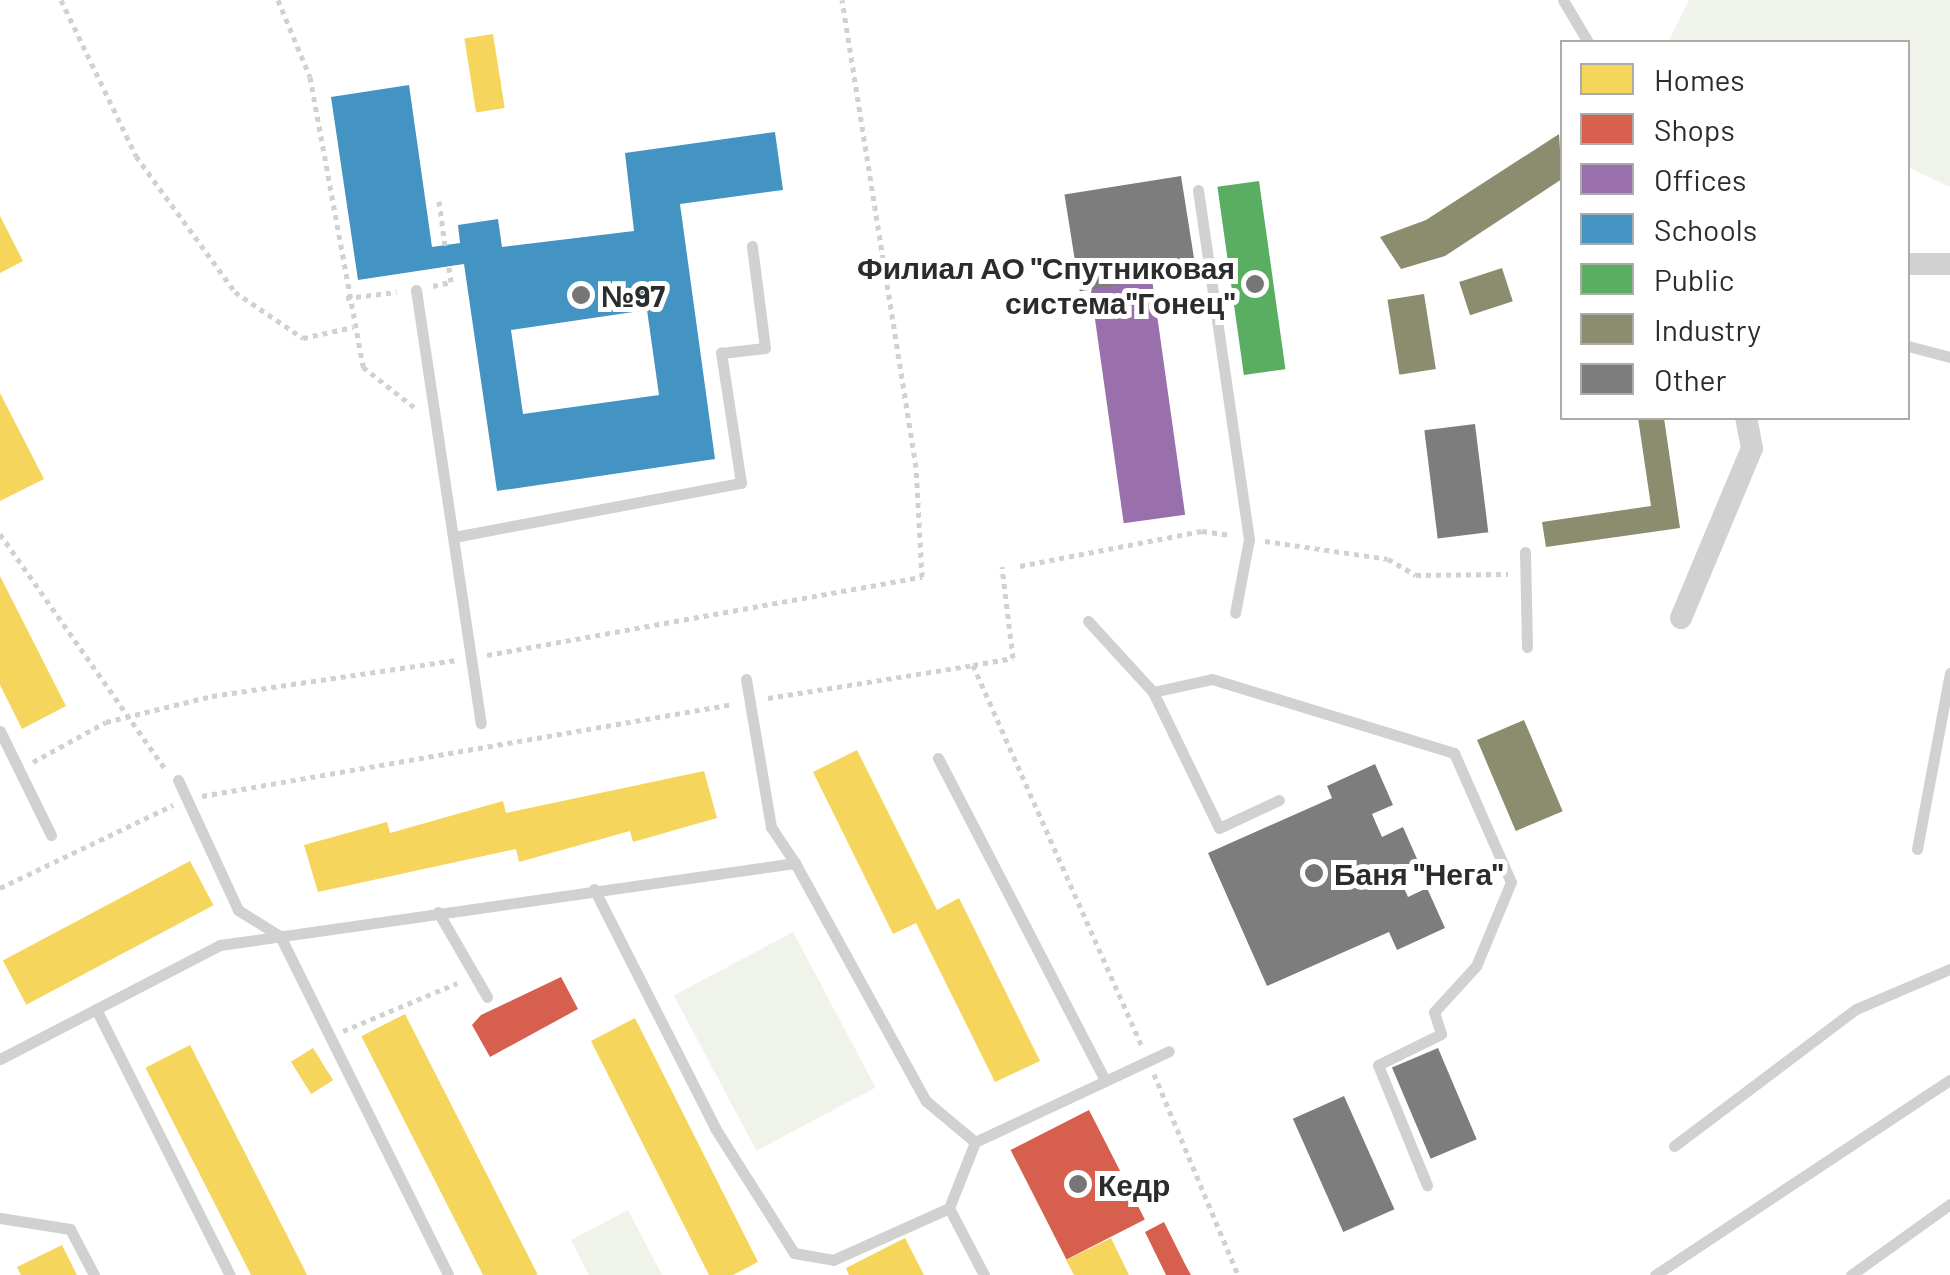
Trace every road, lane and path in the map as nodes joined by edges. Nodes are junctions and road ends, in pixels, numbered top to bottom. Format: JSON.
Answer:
{"nodes":[{"id":1,"x":61,"y":0,"type":"edge"},
{"id":2,"x":278,"y":0,"type":"edge"},
{"id":3,"x":842,"y":0,"type":"edge"},
{"id":4,"x":1563,"y":0,"type":"edge"},
{"id":5,"x":1587,"y":40,"type":"edge"},
{"id":6,"x":1198,"y":190,"type":"dead end"},
{"id":7,"x":439,"y":200,"type":"dead end"},
{"id":8,"x":444,"y":246,"type":"dead end"},
{"id":9,"x":752,"y":246,"type":"dead end"},
{"id":10,"x":1910,"y":264,"type":"edge"},
{"id":11,"x":1950,"y":264,"type":"edge"},
{"id":12,"x":449,"y":267,"type":"dead end"},
{"id":13,"x":416,"y":290,"type":"junction"},
{"id":14,"x":346,"y":298,"type":"junction"},
{"id":15,"x":353,"y":327,"type":"junction"},
{"id":16,"x":1910,"y":347,"type":"edge"},
{"id":17,"x":1950,"y":357,"type":"edge"},
{"id":18,"x":1746,"y":420,"type":"edge"},
{"id":19,"x":436,"y":425,"type":"junction"},
{"id":20,"x":0,"y":534,"type":"edge"},
{"id":21,"x":454,"y":537,"type":"junction"},
{"id":22,"x":1249,"y":538,"type":"junction"},
{"id":23,"x":1525,"y":552,"type":"joint"},
{"id":24,"x":1020,"y":566,"type":"dead end"},
{"id":25,"x":1002,"y":567,"type":"dead end"},
{"id":26,"x":922,"y":578,"type":"dead end"},
{"id":27,"x":1235,"y":613,"type":"dead end"},
{"id":28,"x":1681,"y":618,"type":"dead end"},
{"id":29,"x":1088,"y":621,"type":"dead end"},
{"id":30,"x":1527,"y":646,"type":"dead end"},
{"id":31,"x":973,"y":665,"type":"junction"},
{"id":32,"x":1950,"y":673,"type":"edge"},
{"id":33,"x":746,"y":679,"type":"dead end"},
{"id":34,"x":1153,"y":692,"type":"junction"},
{"id":35,"x":750,"y":701,"type":"junction"},
{"id":36,"x":481,"y":723,"type":"dead end"},
{"id":37,"x":0,"y":731,"type":"edge"},
{"id":38,"x":938,"y":758,"type":"dead end"},
{"id":39,"x":178,"y":780,"type":"dead end"},
{"id":40,"x":1279,"y":800,"type":"dead end"},
{"id":41,"x":187,"y":801,"type":"junction"},
{"id":42,"x":52,"y":835,"type":"dead end"},
{"id":43,"x":1917,"y":850,"type":"dead end"},
{"id":44,"x":795,"y":864,"type":"junction"},
{"id":45,"x":0,"y":888,"type":"edge"},
{"id":46,"x":594,"y":889,"type":"junction"},
{"id":47,"x":438,"y":912,"type":"junction"},
{"id":48,"x":280,"y":936,"type":"junction"},
{"id":49,"x":1950,"y":968,"type":"edge"},
{"id":50,"x":475,"y":976,"type":"junction"},
{"id":51,"x":487,"y":997,"type":"dead end"},
{"id":52,"x":96,"y":1009,"type":"junction"},
{"id":53,"x":326,"y":1038,"type":"junction"},
{"id":54,"x":1168,"y":1050,"type":"dead end"},
{"id":55,"x":0,"y":1059,"type":"edge"},
{"id":56,"x":1148,"y":1060,"type":"junction"},
{"id":57,"x":1105,"y":1080,"type":"junction"},
{"id":58,"x":1950,"y":1080,"type":"edge"},
{"id":59,"x":975,"y":1142,"type":"junction"},
{"id":60,"x":1674,"y":1146,"type":"dead end"},
{"id":61,"x":1427,"y":1185,"type":"dead end"},
{"id":62,"x":1950,"y":1204,"type":"edge"},
{"id":63,"x":949,"y":1208,"type":"junction"},
{"id":64,"x":0,"y":1218,"type":"edge"},
{"id":65,"x":94,"y":1275,"type":"edge"},
{"id":66,"x":230,"y":1275,"type":"edge"},
{"id":67,"x":448,"y":1275,"type":"edge"},
{"id":68,"x":984,"y":1275,"type":"edge"},
{"id":69,"x":1238,"y":1275,"type":"edge"},
{"id":70,"x":1656,"y":1275,"type":"edge"},
{"id":71,"x":1852,"y":1275,"type":"edge"}],
"edges":[{"from":1,"to":15,"type":"path"},
{"from":2,"to":14,"type":"path"},
{"from":3,"to":26,"type":"path"},
{"from":4,"to":5,"type":"lane"},
{"from":6,"to":22,"type":"lane"},
{"from":7,"to":8,"type":"path"},
{"from":9,"to":21,"type":"lane"},
{"from":10,"to":11,"type":"street"},
{"from":12,"to":13,"type":"path"},
{"from":13,"to":14,"type":"path"},
{"from":13,"to":19,"type":"lane"},
{"from":14,"to":15,"type":"path"},
{"from":15,"to":19,"type":"path"},
{"from":16,"to":17,"type":"lane"},
{"from":18,"to":28,"type":"street"},
{"from":19,"to":21,"type":"lane"},
{"from":20,"to":41,"type":"path"},
{"from":21,"to":36,"type":"lane"},
{"from":22,"to":23,"type":"path"},
{"from":22,"to":24,"type":"path"},
{"from":22,"to":27,"type":"lane"},
{"from":23,"to":30,"type":"lane"},
{"from":25,"to":31,"type":"path"},
{"from":29,"to":34,"type":"lane"},
{"from":31,"to":35,"type":"path"},
{"from":31,"to":56,"type":"path"},
{"from":32,"to":43,"type":"lane"},
{"from":33,"to":35,"type":"lane"},
{"from":34,"to":40,"type":"lane"},
{"from":34,"to":61,"type":"lane"},
{"from":35,"to":41,"type":"path"},
{"from":35,"to":44,"type":"lane"},
{"from":37,"to":42,"type":"lane"},
{"from":38,"to":57,"type":"lane"},
{"from":39,"to":41,"type":"lane"},
{"from":41,"to":45,"type":"path"},
{"from":41,"to":48,"type":"lane"},
{"from":44,"to":46,"type":"lane"},
{"from":44,"to":59,"type":"lane"},
{"from":46,"to":47,"type":"lane"},
{"from":46,"to":63,"type":"lane"},
{"from":47,"to":48,"type":"lane"},
{"from":47,"to":50,"type":"lane"},
{"from":48,"to":52,"type":"lane"},
{"from":48,"to":53,"type":"lane"},
{"from":49,"to":60,"type":"lane"},
{"from":50,"to":51,"type":"lane"},
{"from":50,"to":53,"type":"path"},
{"from":52,"to":55,"type":"lane"},
{"from":52,"to":66,"type":"lane"},
{"from":53,"to":67,"type":"lane"},
{"from":54,"to":56,"type":"lane"},
{"from":56,"to":57,"type":"lane"},
{"from":56,"to":69,"type":"path"},
{"from":57,"to":59,"type":"lane"},
{"from":58,"to":70,"type":"lane"},
{"from":59,"to":63,"type":"lane"},
{"from":62,"to":71,"type":"lane"},
{"from":63,"to":68,"type":"lane"},
{"from":64,"to":65,"type":"lane"}]}
